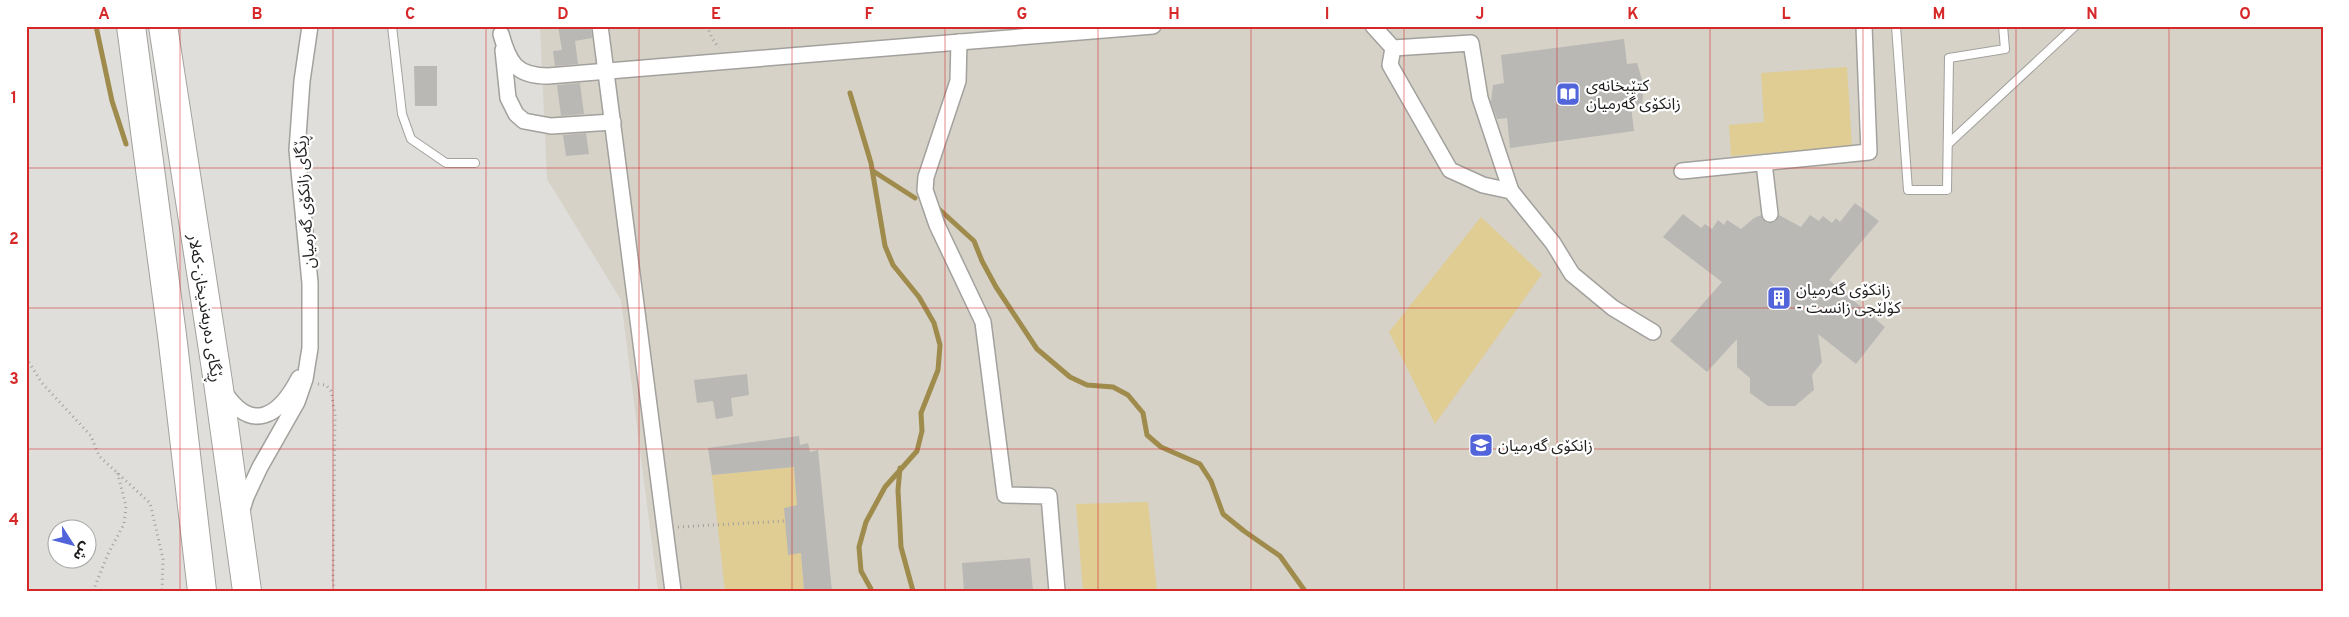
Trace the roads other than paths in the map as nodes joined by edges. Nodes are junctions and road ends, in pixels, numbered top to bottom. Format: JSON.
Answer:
{"nodes":[{"id":1,"x":131,"y":26,"type":"edge"},
{"id":2,"x":162,"y":26,"type":"edge"},
{"id":3,"x":310,"y":26,"type":"edge"},
{"id":4,"x":392,"y":26,"type":"edge"},
{"id":5,"x":600,"y":26,"type":"edge"},
{"id":6,"x":1153,"y":26,"type":"edge"},
{"id":7,"x":1373,"y":26,"type":"edge"},
{"id":8,"x":1864,"y":26,"type":"edge"},
{"id":9,"x":1896,"y":26,"type":"edge"},
{"id":10,"x":2003,"y":26,"type":"edge"},
{"id":11,"x":2075,"y":26,"type":"edge"},
{"id":12,"x":500,"y":30,"type":"edge"},
{"id":13,"x":960,"y":42,"type":"junction"},
{"id":14,"x":1393,"y":48,"type":"junction"},
{"id":15,"x":605,"y":72,"type":"junction"},
{"id":16,"x":613,"y":122,"type":"junction"},
{"id":17,"x":1948,"y":144,"type":"junction"},
{"id":18,"x":475,"y":163,"type":"dead end"},
{"id":19,"x":1764,"y":163,"type":"junction"},
{"id":20,"x":1682,"y":171,"type":"dead end"},
{"id":21,"x":1511,"y":191,"type":"junction"},
{"id":22,"x":1770,"y":214,"type":"dead end"},
{"id":23,"x":1653,"y":332,"type":"dead end"},
{"id":24,"x":310,"y":348,"type":"junction"},
{"id":25,"x":218,"y":382,"type":"junction"},
{"id":26,"x":238,"y":527,"type":"junction"},
{"id":27,"x":202,"y":591,"type":"edge"},
{"id":28,"x":247,"y":591,"type":"edge"},
{"id":29,"x":673,"y":591,"type":"edge"},
{"id":30,"x":1057,"y":591,"type":"edge"}],
"edges":[{"from":1,"to":27,"type":"highway"},
{"from":2,"to":25,"type":"highway","name":"ڕێگای دەربەندیخان-کەلار"},
{"from":3,"to":24,"type":"street","name":"ڕێگای زانکۆی گەرمیان"},
{"from":4,"to":18,"type":"lane"},
{"from":5,"to":15,"type":"street"},
{"from":6,"to":13,"type":"street"},
{"from":7,"to":14,"type":"street"},
{"from":8,"to":19,"type":"street"},
{"from":9,"to":17,"type":"lane"},
{"from":10,"to":17,"type":"lane"},
{"from":11,"to":17,"type":"lane"},
{"from":12,"to":15,"type":"street"},
{"from":12,"to":16,"type":"street"},
{"from":13,"to":15,"type":"street"},
{"from":13,"to":30,"type":"street"},
{"from":14,"to":21,"type":"street"},
{"from":14,"to":21,"type":"street"},
{"from":15,"to":16,"type":"street"},
{"from":16,"to":29,"type":"street"},
{"from":19,"to":20,"type":"street"},
{"from":19,"to":22,"type":"street"},
{"from":21,"to":23,"type":"street"},
{"from":24,"to":25,"type":"street"},
{"from":24,"to":26,"type":"street"},
{"from":25,"to":26,"type":"highway","name":"ڕێگای دەربەندیخان-کەلار"},
{"from":26,"to":28,"type":"highway","name":"ڕێگای دەربەندیخان-کەلار"}]}
